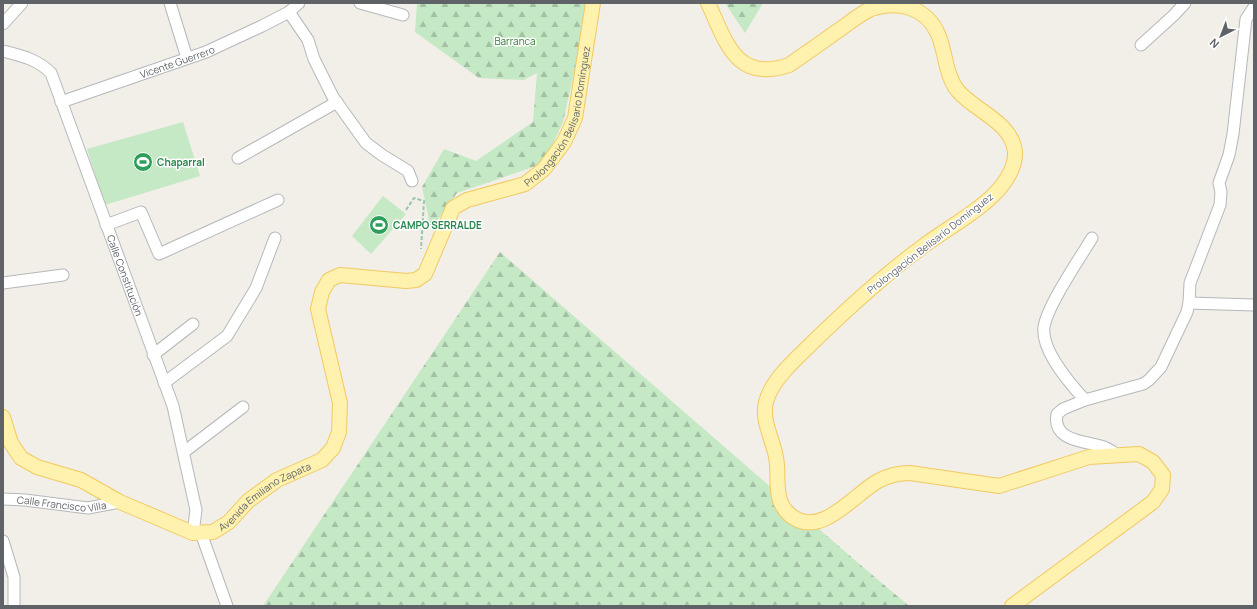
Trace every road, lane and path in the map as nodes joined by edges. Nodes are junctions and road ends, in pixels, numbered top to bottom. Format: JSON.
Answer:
{"nodes":[{"id":1,"x":22,"y":3,"type":"edge"},
{"id":2,"x":170,"y":3,"type":"edge"},
{"id":3,"x":299,"y":3,"type":"edge"},
{"id":4,"x":360,"y":3,"type":"edge"},
{"id":5,"x":593,"y":3,"type":"edge"},
{"id":6,"x":708,"y":3,"type":"edge"},
{"id":7,"x":1185,"y":3,"type":"edge"},
{"id":8,"x":1254,"y":7,"type":"edge"},
{"id":9,"x":289,"y":12,"type":"junction"},
{"id":10,"x":403,"y":15,"type":"dead end"},
{"id":11,"x":3,"y":24,"type":"edge"},
{"id":12,"x":1141,"y":45,"type":"dead end"},
{"id":13,"x":3,"y":51,"type":"edge"},
{"id":14,"x":187,"y":58,"type":"junction"},
{"id":15,"x":61,"y":102,"type":"junction"},
{"id":16,"x":337,"y":102,"type":"junction"},
{"id":17,"x":238,"y":158,"type":"dead end"},
{"id":18,"x":412,"y":181,"type":"dead end"},
{"id":19,"x":278,"y":200,"type":"dead end"},
{"id":20,"x":406,"y":210,"type":"dead end"},
{"id":21,"x":106,"y":226,"type":"junction"},
{"id":22,"x":275,"y":238,"type":"dead end"},
{"id":23,"x":1092,"y":238,"type":"dead end"},
{"id":24,"x":420,"y":256,"type":"dead end"},
{"id":25,"x":63,"y":275,"type":"dead end"},
{"id":26,"x":340,"y":275,"type":"joint"},
{"id":27,"x":3,"y":283,"type":"edge"},
{"id":28,"x":1189,"y":303,"type":"junction"},
{"id":29,"x":1254,"y":305,"type":"edge"},
{"id":30,"x":193,"y":324,"type":"dead end"},
{"id":31,"x":153,"y":355,"type":"junction"},
{"id":32,"x":164,"y":383,"type":"junction"},
{"id":33,"x":1085,"y":400,"type":"junction"},
{"id":34,"x":243,"y":407,"type":"dead end"},
{"id":35,"x":3,"y":417,"type":"edge"},
{"id":36,"x":184,"y":452,"type":"junction"},
{"id":37,"x":1118,"y":455,"type":"junction"},
{"id":38,"x":3,"y":499,"type":"edge"},
{"id":39,"x":120,"y":502,"type":"junction"},
{"id":40,"x":197,"y":534,"type":"junction"},
{"id":41,"x":3,"y":540,"type":"edge"},
{"id":42,"x":14,"y":606,"type":"edge"},
{"id":43,"x":227,"y":606,"type":"edge"},
{"id":44,"x":1012,"y":606,"type":"edge"}],
"edges":[{"from":1,"to":11,"type":"street"},
{"from":2,"to":14,"type":"street"},
{"from":3,"to":9,"type":"street","name":"Vicente Guerrero"},
{"from":4,"to":10,"type":"street"},
{"from":5,"to":26,"type":"main road","name":"Prolongación Belisario Domínguez"},
{"from":6,"to":37,"type":"main road","name":"Prolongación Belisario Domínguez"},
{"from":7,"to":12,"type":"street"},
{"from":8,"to":28,"type":"street"},
{"from":9,"to":14,"type":"street","name":"Vicente Guerrero"},
{"from":9,"to":16,"type":"street"},
{"from":13,"to":15,"type":"street","name":"Calle Constitución"},
{"from":14,"to":15,"type":"street","name":"Vicente Guerrero"},
{"from":15,"to":21,"type":"street","name":"Calle Constitución"},
{"from":16,"to":17,"type":"street"},
{"from":16,"to":18,"type":"street"},
{"from":19,"to":21,"type":"street"},
{"from":20,"to":24,"type":"path"},
{"from":21,"to":31,"type":"street","name":"Calle Constitución"},
{"from":22,"to":32,"type":"street"},
{"from":23,"to":33,"type":"street"},
{"from":25,"to":27,"type":"street"},
{"from":26,"to":40,"type":"main road","name":"Avenida Emiliano Zapata"},
{"from":28,"to":29,"type":"street"},
{"from":28,"to":33,"type":"street"},
{"from":30,"to":31,"type":"street"},
{"from":31,"to":32,"type":"street","name":"Calle Constitución"},
{"from":32,"to":36,"type":"street","name":"Calle Constitución"},
{"from":33,"to":37,"type":"street"},
{"from":34,"to":36,"type":"street"},
{"from":35,"to":39,"type":"main road"},
{"from":36,"to":40,"type":"street","name":"Calle Constitución"},
{"from":37,"to":44,"type":"main road","name":"Prolongación Belisario Domínguez"},
{"from":38,"to":39,"type":"street","name":"Calle Francisco Villa"},
{"from":39,"to":40,"type":"main road"},
{"from":40,"to":43,"type":"street"},
{"from":41,"to":42,"type":"street"}]}
